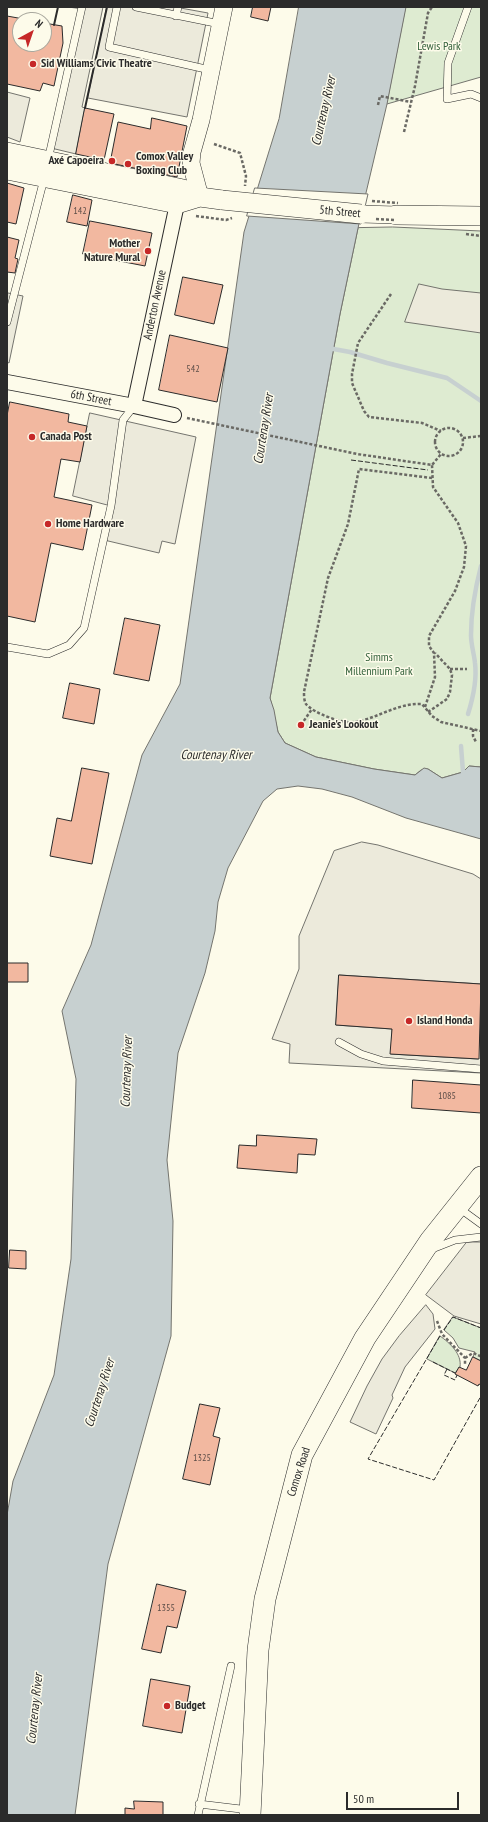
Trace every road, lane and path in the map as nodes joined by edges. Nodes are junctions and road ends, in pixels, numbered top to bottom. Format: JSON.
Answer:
{"nodes":[{"id":1,"x":82,"y":7,"type":"edge"},
{"id":2,"x":116,"y":7,"type":"edge"},
{"id":3,"x":136,"y":7,"type":"edge"},
{"id":4,"x":178,"y":7,"type":"edge"},
{"id":5,"x":224,"y":7,"type":"edge"},
{"id":6,"x":432,"y":7,"type":"edge"},
{"id":7,"x":468,"y":7,"type":"edge"},
{"id":8,"x":176,"y":16,"type":"junction"},
{"id":9,"x":220,"y":24,"type":"junction"},
{"id":10,"x":211,"y":70,"type":"junction"},
{"id":11,"x":481,"y":98,"type":"edge"},
{"id":12,"x":411,"y":102,"type":"junction"},
{"id":13,"x":378,"y":105,"type":"dead end"},
{"id":14,"x":404,"y":132,"type":"dead end"},
{"id":15,"x":7,"y":152,"type":"edge"},
{"id":16,"x":46,"y":169,"type":"junction"},
{"id":17,"x":7,"y":170,"type":"edge"},
{"id":18,"x":200,"y":197,"type":"junction"},
{"id":19,"x":177,"y":204,"type":"junction"},
{"id":20,"x":361,"y":214,"type":"joint"},
{"id":21,"x":396,"y":215,"type":"joint"},
{"id":22,"x":481,"y":216,"type":"edge"},
{"id":23,"x":391,"y":294,"type":"dead end"},
{"id":24,"x":7,"y":322,"type":"edge"},
{"id":25,"x":7,"y":382,"type":"edge"},
{"id":26,"x":134,"y":406,"type":"junction"},
{"id":27,"x":174,"y":415,"type":"joint"},
{"id":28,"x":441,"y":431,"type":"junction"},
{"id":29,"x":481,"y":436,"type":"edge"},
{"id":30,"x":463,"y":438,"type":"junction"},
{"id":31,"x":441,"y":454,"type":"junction"},
{"id":32,"x":432,"y":465,"type":"junction"},
{"id":33,"x":432,"y":478,"type":"junction"},
{"id":34,"x":7,"y":647,"type":"edge"},
{"id":35,"x":434,"y":653,"type":"junction"},
{"id":36,"x":467,"y":668,"type":"dead end"},
{"id":37,"x":450,"y":669,"type":"junction"},
{"id":38,"x":425,"y":707,"type":"junction"},
{"id":39,"x":312,"y":709,"type":"junction"},
{"id":40,"x":428,"y":712,"type":"junction"},
{"id":41,"x":300,"y":725,"type":"dead end"},
{"id":42,"x":473,"y":729,"type":"junction"},
{"id":43,"x":481,"y":731,"type":"edge"},
{"id":44,"x":476,"y":742,"type":"dead end"},
{"id":45,"x":339,"y":1042,"type":"dead end"},
{"id":46,"x":481,"y":1069,"type":"edge"},
{"id":47,"x":481,"y":1177,"type":"edge"},
{"id":48,"x":458,"y":1206,"type":"junction"},
{"id":49,"x":481,"y":1224,"type":"edge"},
{"id":50,"x":481,"y":1237,"type":"edge"},
{"id":51,"x":419,"y":1256,"type":"junction"},
{"id":52,"x":437,"y":1322,"type":"dead end"},
{"id":53,"x":481,"y":1355,"type":"edge"},
{"id":54,"x":465,"y":1358,"type":"junction"},
{"id":55,"x":465,"y":1365,"type":"dead end"},
{"id":56,"x":231,"y":1666,"type":"dead end"},
{"id":57,"x":199,"y":1804,"type":"junction"},
{"id":58,"x":250,"y":1812,"type":"edge"},
{"id":59,"x":198,"y":1815,"type":"edge"}],
"edges":[{"from":1,"to":16,"type":"lane"},
{"from":2,"to":10,"type":"lane"},
{"from":3,"to":8,"type":"lane"},
{"from":4,"to":8,"type":"lane"},
{"from":5,"to":9,"type":"street"},
{"from":6,"to":12,"type":"path"},
{"from":7,"to":11,"type":"lane"},
{"from":8,"to":9,"type":"lane"},
{"from":9,"to":10,"type":"street"},
{"from":10,"to":18,"type":"street"},
{"from":12,"to":13,"type":"path"},
{"from":12,"to":14,"type":"path"},
{"from":15,"to":16,"type":"main road","name":"5th Street"},
{"from":16,"to":17,"type":"main road","name":"5th Street"},
{"from":16,"to":18,"type":"main road","name":"5th Street"},
{"from":16,"to":19,"type":"main road","name":"5th Street"},
{"from":16,"to":24,"type":"lane"},
{"from":18,"to":19,"type":"main road","name":"5th Street"},
{"from":18,"to":20,"type":"main road","name":"5th Street","bridge":true},
{"from":19,"to":26,"type":"street","name":"Anderton Avenue"},
{"from":20,"to":21,"type":"street","name":"5th Street"},
{"from":21,"to":22,"type":"main road","name":"5th Street"},
{"from":23,"to":28,"type":"path"},
{"from":25,"to":26,"type":"street","name":"6th Street"},
{"from":26,"to":27,"type":"street","name":"6th Street"},
{"from":26,"to":34,"type":"lane"},
{"from":27,"to":32,"type":"path"},
{"from":28,"to":30,"type":"path"},
{"from":28,"to":31,"type":"path"},
{"from":29,"to":30,"type":"path"},
{"from":30,"to":31,"type":"path"},
{"from":31,"to":32,"type":"path"},
{"from":32,"to":33,"type":"path"},
{"from":33,"to":35,"type":"path"},
{"from":33,"to":39,"type":"path"},
{"from":35,"to":37,"type":"path"},
{"from":35,"to":38,"type":"path"},
{"from":36,"to":37,"type":"path"},
{"from":37,"to":40,"type":"path"},
{"from":38,"to":39,"type":"path"},
{"from":38,"to":40,"type":"path"},
{"from":39,"to":41,"type":"path"},
{"from":40,"to":42,"type":"path"},
{"from":42,"to":43,"type":"path"},
{"from":42,"to":44,"type":"path"},
{"from":45,"to":46,"type":"lane"},
{"from":47,"to":48,"type":"main road","name":"Comox Road"},
{"from":48,"to":49,"type":"lane"},
{"from":48,"to":51,"type":"main road","name":"Comox Road"},
{"from":50,"to":51,"type":"lane"},
{"from":51,"to":58,"type":"main road","name":"Comox Road"},
{"from":52,"to":54,"type":"path"},
{"from":53,"to":54,"type":"path"},
{"from":54,"to":55,"type":"path"},
{"from":56,"to":57,"type":"lane"},
{"from":57,"to":58,"type":"lane"},
{"from":57,"to":59,"type":"lane"}]}
